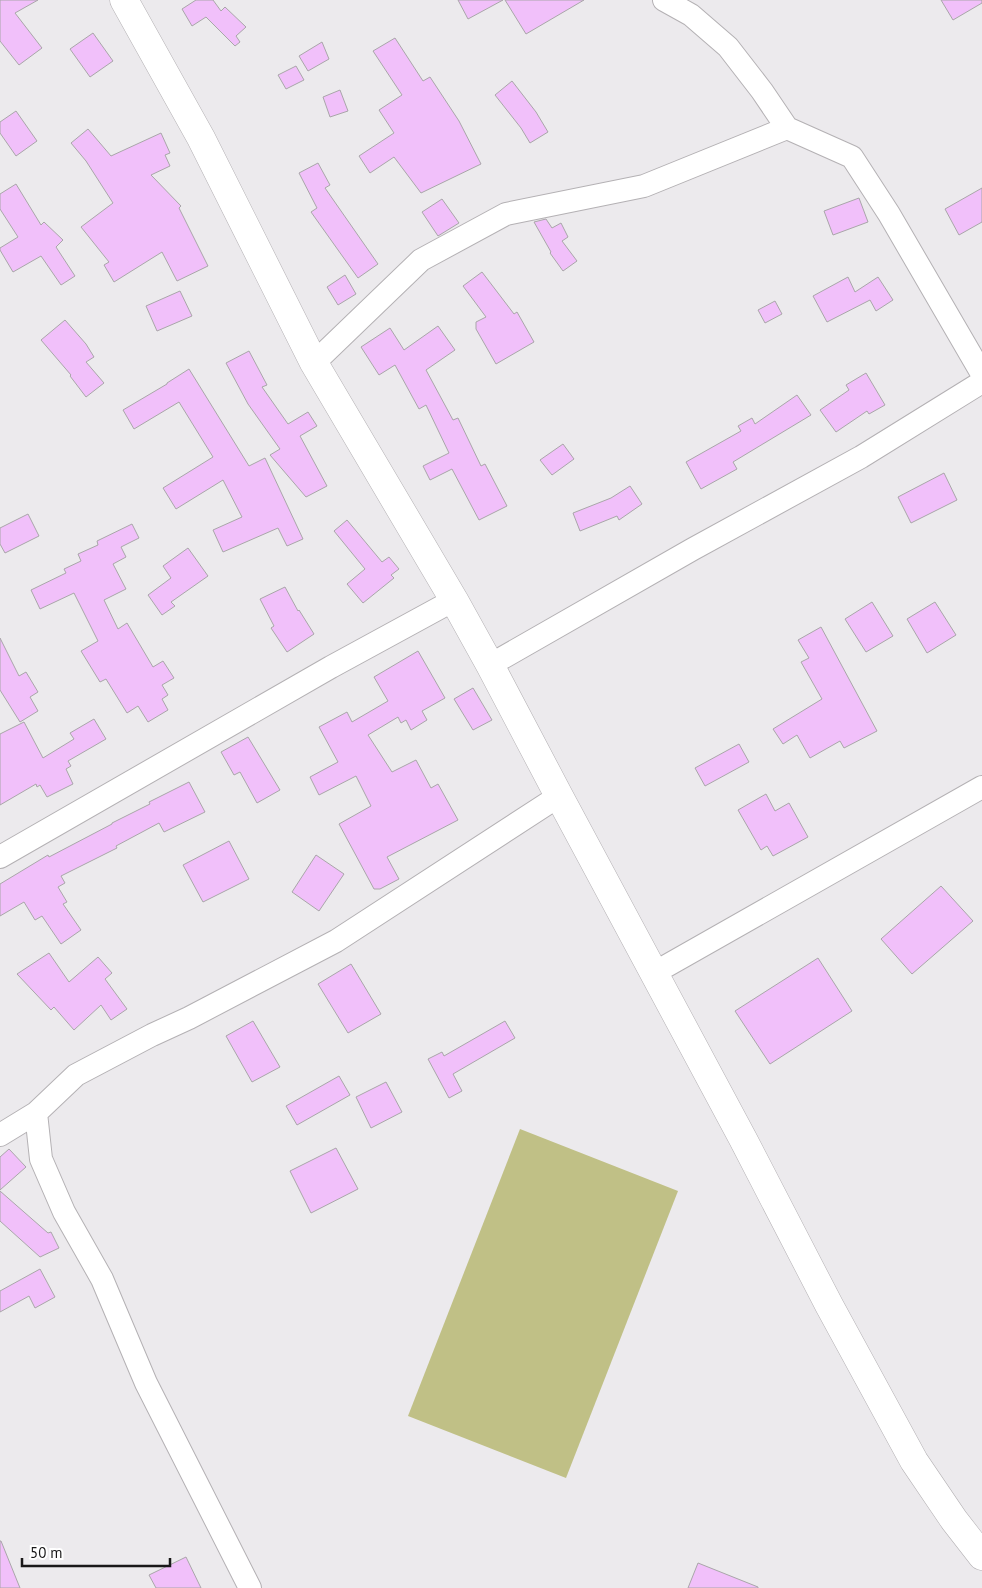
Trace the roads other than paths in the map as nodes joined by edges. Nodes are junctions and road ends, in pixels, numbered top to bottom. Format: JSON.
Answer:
{"nodes":[{"id":1,"x":124,"y":0,"type":"edge"},
{"id":2,"x":664,"y":0,"type":"edge"},
{"id":3,"x":787,"y":128,"type":"junction"},
{"id":4,"x":314,"y":363,"type":"junction"},
{"id":5,"x":982,"y":374,"type":"edge"},
{"id":6,"x":982,"y":382,"type":"edge"},
{"id":7,"x":454,"y":600,"type":"junction"},
{"id":8,"x":490,"y":665,"type":"junction"},
{"id":9,"x":982,"y":788,"type":"edge"},
{"id":10,"x":558,"y":796,"type":"junction"},
{"id":11,"x":0,"y":857,"type":"edge"},
{"id":12,"x":654,"y":972,"type":"junction"},
{"id":13,"x":36,"y":1113,"type":"junction"},
{"id":14,"x":0,"y":1135,"type":"edge"},
{"id":15,"x":982,"y":1556,"type":"edge"},
{"id":16,"x":250,"y":1588,"type":"edge"}],
"edges":[{"from":1,"to":4,"type":"main road"},
{"from":2,"to":3,"type":"street"},
{"from":3,"to":4,"type":"street"},
{"from":3,"to":5,"type":"street"},
{"from":4,"to":7,"type":"main road"},
{"from":6,"to":8,"type":"street"},
{"from":7,"to":8,"type":"main road"},
{"from":7,"to":11,"type":"street"},
{"from":8,"to":10,"type":"main road"},
{"from":9,"to":12,"type":"street"},
{"from":10,"to":12,"type":"main road"},
{"from":10,"to":13,"type":"street"},
{"from":12,"to":15,"type":"main road"},
{"from":13,"to":14,"type":"street"},
{"from":13,"to":16,"type":"street"}]}
